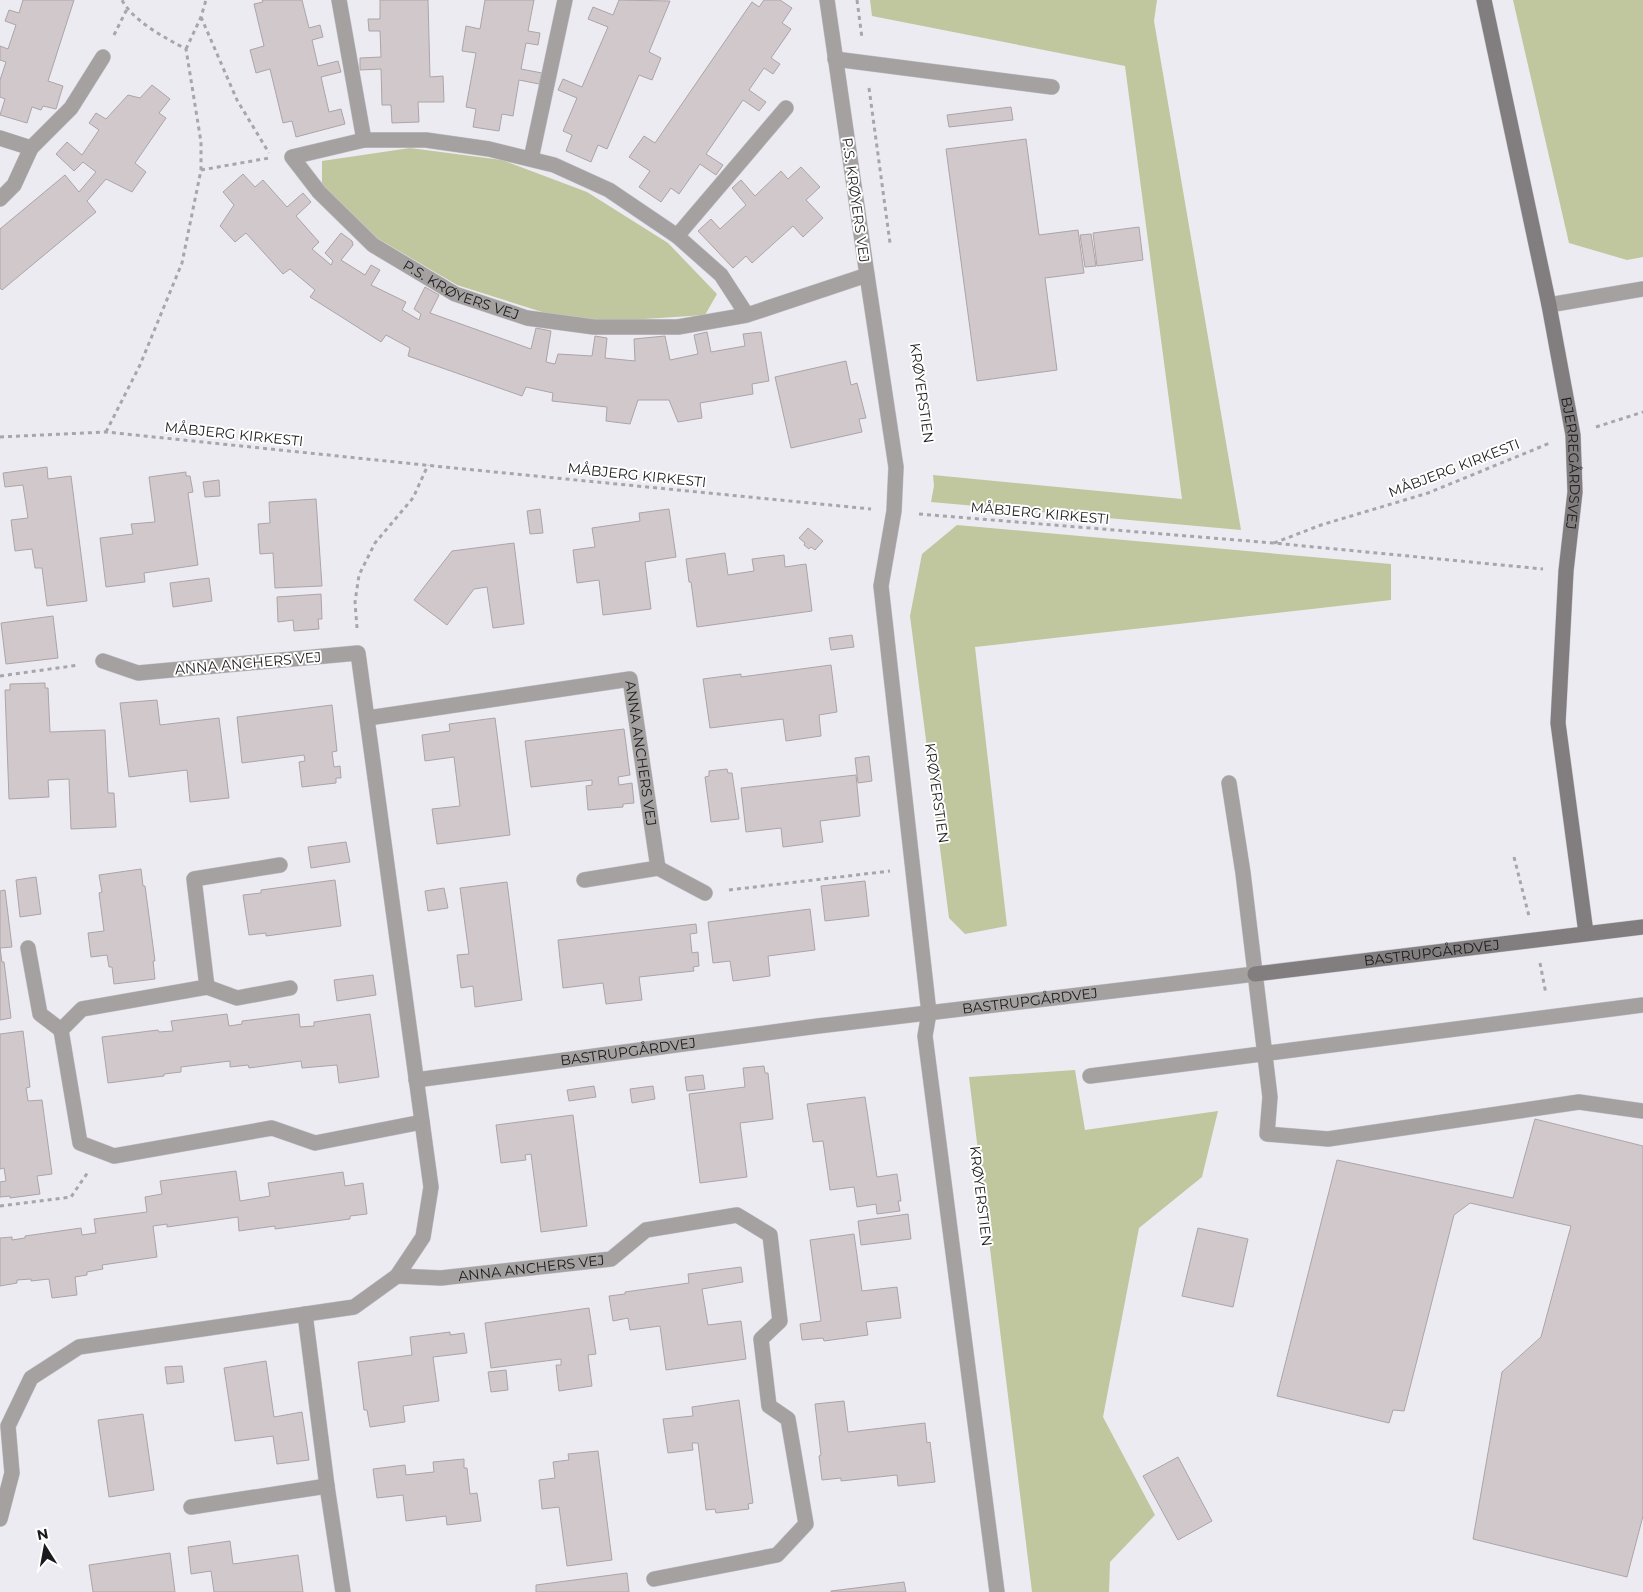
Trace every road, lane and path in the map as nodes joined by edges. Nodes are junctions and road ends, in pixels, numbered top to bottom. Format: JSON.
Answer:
{"nodes":[{"id":1,"x":122,"y":0,"type":"edge"},
{"id":2,"x":206,"y":0,"type":"edge"},
{"id":3,"x":339,"y":0,"type":"edge"},
{"id":4,"x":565,"y":0,"type":"edge"},
{"id":5,"x":827,"y":0,"type":"edge"},
{"id":6,"x":857,"y":0,"type":"edge"},
{"id":7,"x":1484,"y":0,"type":"edge"},
{"id":8,"x":127,"y":9,"type":"junction"},
{"id":9,"x":202,"y":17,"type":"junction"},
{"id":10,"x":186,"y":49,"type":"junction"},
{"id":11,"x":103,"y":57,"type":"joint"},
{"id":12,"x":836,"y":59,"type":"junction"},
{"id":13,"x":865,"y":64,"type":"junction"},
{"id":14,"x":1052,"y":87,"type":"dead end"},
{"id":15,"x":786,"y":108,"type":"dead end"},
{"id":16,"x":0,"y":138,"type":"edge"},
{"id":17,"x":364,"y":140,"type":"junction"},
{"id":18,"x":30,"y":148,"type":"junction"},
{"id":19,"x":531,"y":159,"type":"junction"},
{"id":20,"x":201,"y":170,"type":"junction"},
{"id":21,"x":0,"y":199,"type":"edge"},
{"id":22,"x":677,"y":236,"type":"junction"},
{"id":23,"x":891,"y":248,"type":"dead end"},
{"id":24,"x":867,"y":275,"type":"junction"},
{"id":25,"x":1643,"y":289,"type":"edge"},
{"id":26,"x":1549,"y":305,"type":"junction"},
{"id":27,"x":747,"y":315,"type":"junction"},
{"id":28,"x":1643,"y":412,"type":"edge"},
{"id":29,"x":106,"y":432,"type":"junction"},
{"id":30,"x":1573,"y":435,"type":"junction"},
{"id":31,"x":0,"y":437,"type":"edge"},
{"id":32,"x":428,"y":465,"type":"junction"},
{"id":33,"x":919,"y":505,"type":"dead end"},
{"id":34,"x":894,"y":511,"type":"junction"},
{"id":35,"x":920,"y":514,"type":"junction"},
{"id":36,"x":917,"y":522,"type":"dead end"},
{"id":37,"x":1273,"y":543,"type":"junction"},
{"id":38,"x":1566,"y":571,"type":"junction"},
{"id":39,"x":358,"y":653,"type":"junction"},
{"id":40,"x":103,"y":661,"type":"joint"},
{"id":41,"x":0,"y":676,"type":"edge"},
{"id":42,"x":368,"y":718,"type":"junction"},
{"id":43,"x":1229,"y":784,"type":"dead end"},
{"id":44,"x":280,"y":865,"type":"dead end"},
{"id":45,"x":658,"y":868,"type":"junction"},
{"id":46,"x":913,"y":868,"type":"junction"},
{"id":47,"x":584,"y":880,"type":"dead end"},
{"id":48,"x":705,"y":892,"type":"joint"},
{"id":49,"x":1643,"y":927,"type":"edge"},
{"id":50,"x":1586,"y":933,"type":"junction"},
{"id":51,"x":28,"y":948,"type":"dead end"},
{"id":52,"x":1255,"y":974,"type":"junction"},
{"id":53,"x":207,"y":987,"type":"junction"},
{"id":54,"x":290,"y":988,"type":"dead end"},
{"id":55,"x":1643,"y":1005,"type":"edge"},
{"id":56,"x":929,"y":1013,"type":"junction"},
{"id":57,"x":61,"y":1030,"type":"junction"},
{"id":58,"x":1264,"y":1054,"type":"junction"},
{"id":59,"x":1090,"y":1076,"type":"dead end"},
{"id":60,"x":416,"y":1080,"type":"junction"},
{"id":61,"x":1643,"y":1111,"type":"edge"},
{"id":62,"x":422,"y":1122,"type":"junction"},
{"id":63,"x":102,"y":1152,"type":"junction"},
{"id":64,"x":0,"y":1206,"type":"edge"},
{"id":65,"x":397,"y":1276,"type":"junction"},
{"id":66,"x":305,"y":1314,"type":"junction"},
{"id":67,"x":327,"y":1486,"type":"junction"},
{"id":68,"x":191,"y":1506,"type":"dead end"},
{"id":69,"x":0,"y":1520,"type":"edge"},
{"id":70,"x":654,"y":1579,"type":"dead end"},
{"id":71,"x":343,"y":1592,"type":"edge"},
{"id":72,"x":996,"y":1592,"type":"edge"}],
"edges":[{"from":1,"to":8,"type":"path"},
{"from":2,"to":9,"type":"path"},
{"from":3,"to":17,"type":"street"},
{"from":4,"to":19,"type":"street"},
{"from":5,"to":12,"type":"street","name":"P.S. KRØYERS VEJ"},
{"from":6,"to":13,"type":"path"},
{"from":7,"to":26,"type":"street","name":"BJERREGÅRDSVEJ"},
{"from":8,"to":10,"type":"path"},
{"from":8,"to":11,"type":"path"},
{"from":9,"to":10,"type":"path"},
{"from":9,"to":20,"type":"path"},
{"from":10,"to":20,"type":"path"},
{"from":11,"to":18,"type":"street"},
{"from":12,"to":13,"type":"street"},
{"from":12,"to":24,"type":"street","name":"P.S. KRØYERS VEJ"},
{"from":13,"to":14,"type":"street"},
{"from":13,"to":23,"type":"path"},
{"from":15,"to":22,"type":"street"},
{"from":16,"to":18,"type":"street"},
{"from":17,"to":19,"type":"street","name":"P.S. KRØYERS VEJ"},
{"from":17,"to":27,"type":"street","name":"P.S. KRØYERS VEJ"},
{"from":18,"to":21,"type":"street"},
{"from":19,"to":22,"type":"street","name":"P.S. KRØYERS VEJ"},
{"from":20,"to":29,"type":"path"},
{"from":22,"to":27,"type":"street","name":"P.S. KRØYERS VEJ"},
{"from":24,"to":27,"type":"street","name":"P.S. KRØYERS VEJ"},
{"from":24,"to":34,"type":"street"},
{"from":25,"to":26,"type":"street"},
{"from":26,"to":30,"type":"street","name":"BJERREGÅRDSVEJ"},
{"from":28,"to":30,"type":"path","name":"MÅBJERG KIRKESTI"},
{"from":29,"to":31,"type":"path","name":"MÅBJERG KIRKESTI"},
{"from":29,"to":32,"type":"path","name":"MÅBJERG KIRKESTI"},
{"from":30,"to":37,"type":"path","name":"MÅBJERG KIRKESTI"},
{"from":30,"to":38,"type":"street","name":"BJERREGÅRDSVEJ"},
{"from":32,"to":34,"type":"path","name":"MÅBJERG KIRKESTI"},
{"from":32,"to":39,"type":"path"},
{"from":33,"to":35,"type":"path"},
{"from":34,"to":35,"type":"path","name":"MÅBJERG KIRKESTI"},
{"from":34,"to":46,"type":"street"},
{"from":35,"to":36,"type":"path"},
{"from":35,"to":37,"type":"path","name":"MÅBJERG KIRKESTI"},
{"from":37,"to":38,"type":"path","name":"MÅBJERG KIRKESTI"},
{"from":38,"to":50,"type":"street","name":"BJERREGÅRDSVEJ"},
{"from":39,"to":40,"type":"street","name":"ANNA ANCHERS VEJ"},
{"from":39,"to":42,"type":"street"},
{"from":40,"to":41,"type":"path"},
{"from":42,"to":45,"type":"street","name":"ANNA ANCHERS VEJ"},
{"from":42,"to":60,"type":"street"},
{"from":43,"to":52,"type":"street"},
{"from":44,"to":53,"type":"street"},
{"from":45,"to":47,"type":"street"},
{"from":45,"to":48,"type":"street"},
{"from":46,"to":48,"type":"path"},
{"from":46,"to":56,"type":"street"},
{"from":49,"to":50,"type":"street","name":"BASTRUPGÅRDVEJ"},
{"from":50,"to":52,"type":"street","name":"BASTRUPGÅRDVEJ"},
{"from":51,"to":57,"type":"street"},
{"from":52,"to":56,"type":"street","name":"BASTRUPGÅRDVEJ"},
{"from":52,"to":58,"type":"street"},
{"from":53,"to":54,"type":"street"},
{"from":53,"to":57,"type":"street"},
{"from":55,"to":58,"type":"street"},
{"from":56,"to":60,"type":"street","name":"BASTRUPGÅRDVEJ"},
{"from":56,"to":72,"type":"street"},
{"from":57,"to":63,"type":"street"},
{"from":58,"to":59,"type":"street"},
{"from":58,"to":61,"type":"street"},
{"from":60,"to":62,"type":"street"},
{"from":62,"to":63,"type":"street"},
{"from":62,"to":65,"type":"street"},
{"from":63,"to":64,"type":"path"},
{"from":65,"to":66,"type":"street"},
{"from":65,"to":70,"type":"street","name":"ANNA ANCHERS VEJ"},
{"from":66,"to":67,"type":"street"},
{"from":66,"to":69,"type":"street"},
{"from":67,"to":68,"type":"street"},
{"from":67,"to":71,"type":"street"}]}
